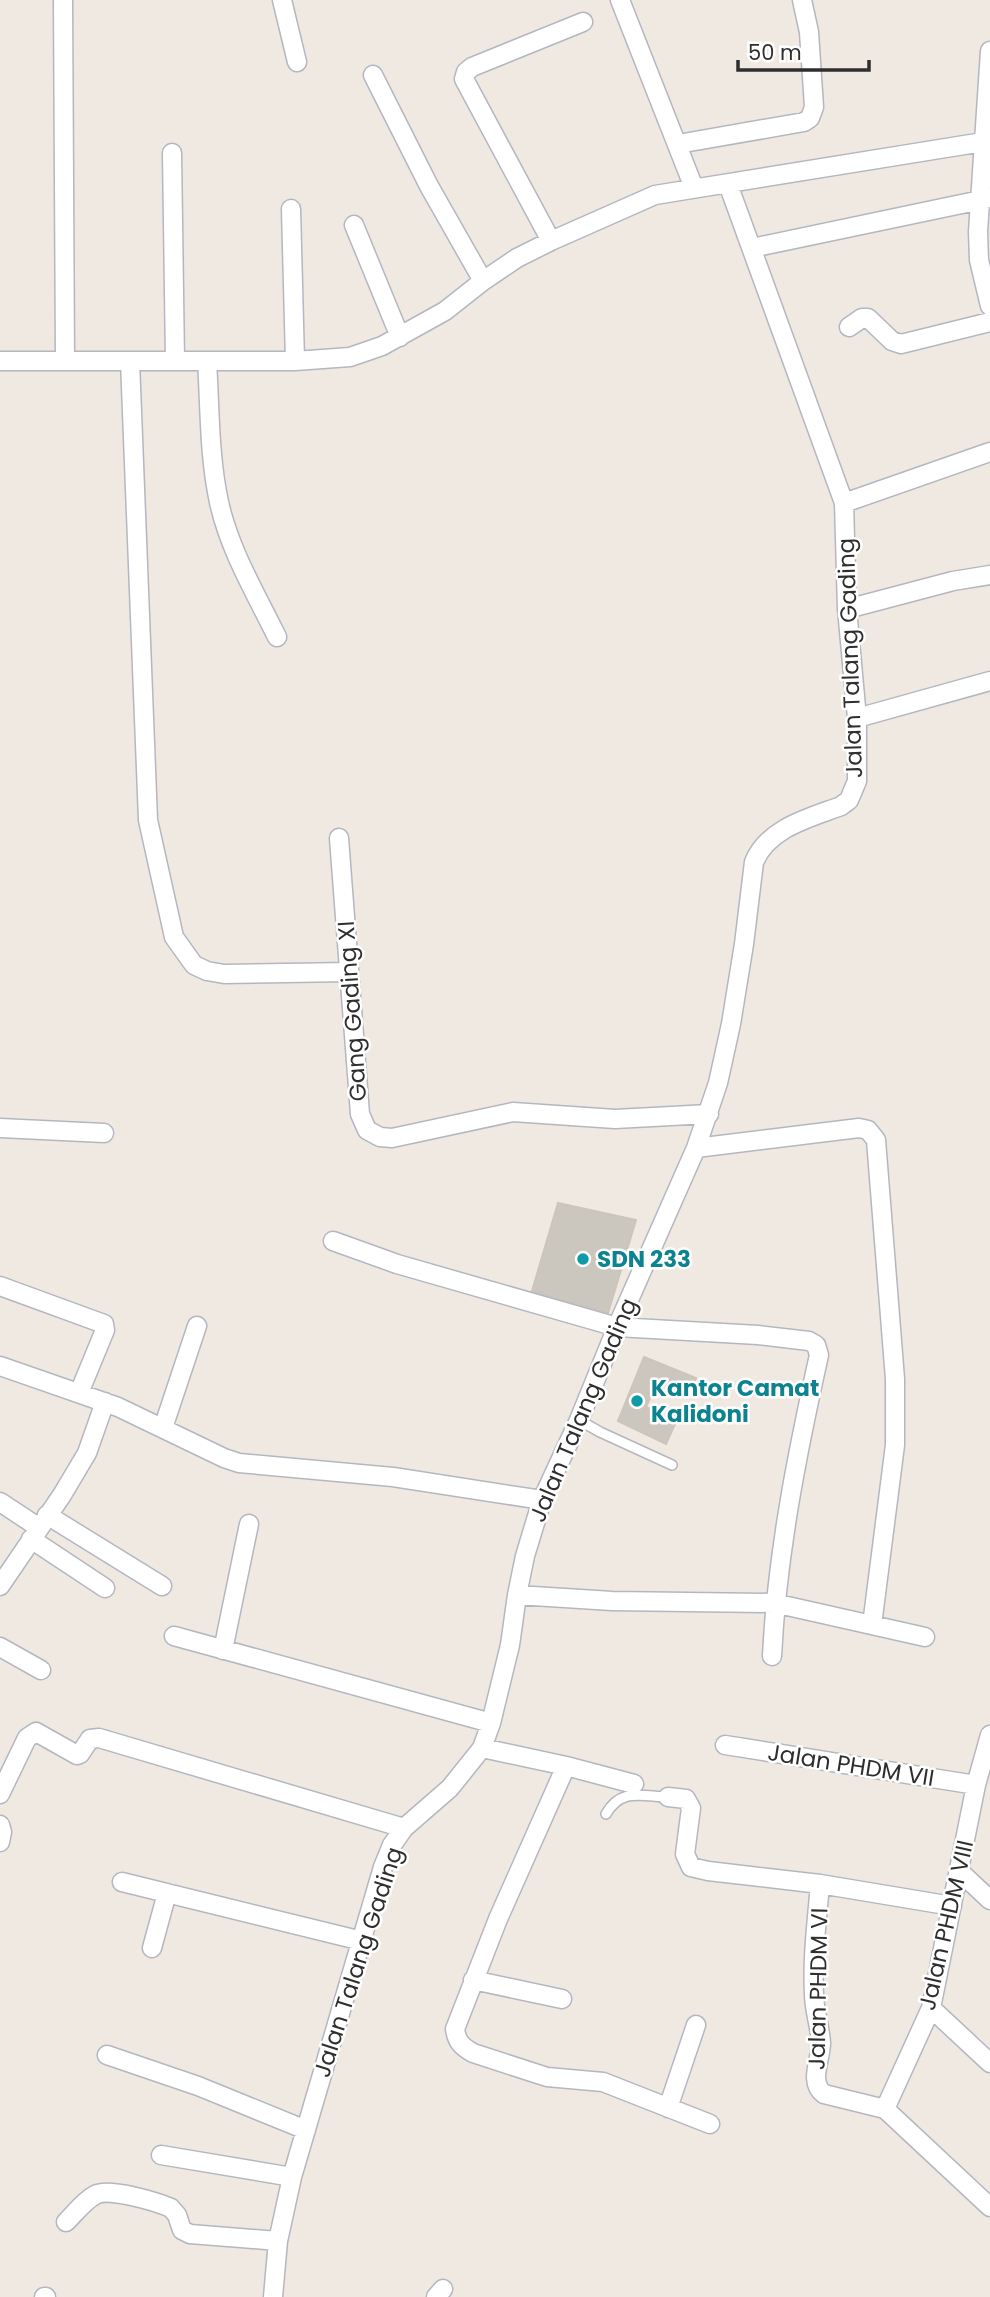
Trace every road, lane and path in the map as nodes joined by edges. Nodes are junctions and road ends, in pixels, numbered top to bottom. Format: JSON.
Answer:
{"nodes":[{"id":1,"x":63,"y":0,"type":"edge"},
{"id":2,"x":282,"y":0,"type":"edge"},
{"id":3,"x":620,"y":0,"type":"edge"},
{"id":4,"x":802,"y":0,"type":"edge"},
{"id":5,"x":583,"y":22,"type":"dead end"},
{"id":6,"x":990,"y":51,"type":"edge"},
{"id":7,"x":297,"y":62,"type":"dead end"},
{"id":8,"x":373,"y":75,"type":"dead end"},
{"id":9,"x":983,"y":142,"type":"junction"},
{"id":10,"x":678,"y":144,"type":"junction"},
{"id":11,"x":172,"y":153,"type":"dead end"},
{"id":12,"x":728,"y":184,"type":"junction"},
{"id":13,"x":694,"y":188,"type":"junction"},
{"id":14,"x":985,"y":200,"type":"edge"},
{"id":15,"x":291,"y":209,"type":"dead end"},
{"id":16,"x":354,"y":225,"type":"dead end"},
{"id":17,"x":551,"y":241,"type":"junction"},
{"id":18,"x":751,"y":248,"type":"junction"},
{"id":19,"x":483,"y":281,"type":"junction"},
{"id":20,"x":990,"y":306,"type":"edge"},
{"id":21,"x":990,"y":322,"type":"edge"},
{"id":22,"x":849,"y":327,"type":"dead end"},
{"id":23,"x":400,"y":337,"type":"junction"},
{"id":24,"x":0,"y":360,"type":"edge"},
{"id":25,"x":65,"y":361,"type":"junction"},
{"id":26,"x":130,"y":361,"type":"junction"},
{"id":27,"x":175,"y":361,"type":"junction"},
{"id":28,"x":207,"y":361,"type":"junction"},
{"id":29,"x":295,"y":361,"type":"junction"},
{"id":30,"x":990,"y":455,"type":"edge"},
{"id":31,"x":844,"y":503,"type":"junction"},
{"id":32,"x":990,"y":575,"type":"edge"},
{"id":33,"x":847,"y":610,"type":"junction"},
{"id":34,"x":277,"y":637,"type":"dead end"},
{"id":35,"x":990,"y":681,"type":"edge"},
{"id":36,"x":857,"y":718,"type":"junction"},
{"id":37,"x":339,"y":838,"type":"dead end"},
{"id":38,"x":349,"y":972,"type":"junction"},
{"id":39,"x":709,"y":1114,"type":"junction"},
{"id":40,"x":0,"y":1128,"type":"edge"},
{"id":41,"x":104,"y":1133,"type":"dead end"},
{"id":42,"x":696,"y":1148,"type":"junction"},
{"id":43,"x":333,"y":1241,"type":"dead end"},
{"id":44,"x":0,"y":1286,"type":"edge"},
{"id":45,"x":197,"y":1326,"type":"dead end"},
{"id":46,"x":617,"y":1327,"type":"junction"},
{"id":47,"x":0,"y":1366,"type":"edge"},
{"id":48,"x":79,"y":1393,"type":"junction"},
{"id":49,"x":105,"y":1402,"type":"junction"},
{"id":50,"x":579,"y":1420,"type":"junction"},
{"id":51,"x":163,"y":1428,"type":"junction"},
{"id":52,"x":672,"y":1465,"type":"dead end"},
{"id":53,"x":542,"y":1500,"type":"junction"},
{"id":54,"x":0,"y":1502,"type":"edge"},
{"id":55,"x":249,"y":1524,"type":"dead end"},
{"id":56,"x":39,"y":1527,"type":"junction"},
{"id":57,"x":0,"y":1586,"type":"edge"},
{"id":58,"x":162,"y":1586,"type":"dead end"},
{"id":59,"x":105,"y":1588,"type":"dead end"},
{"id":60,"x":517,"y":1595,"type":"junction"},
{"id":61,"x":774,"y":1603,"type":"junction"},
{"id":62,"x":872,"y":1625,"type":"junction"},
{"id":63,"x":174,"y":1636,"type":"dead end"},
{"id":64,"x":925,"y":1637,"type":"dead end"},
{"id":65,"x":0,"y":1647,"type":"edge"},
{"id":66,"x":223,"y":1650,"type":"junction"},
{"id":67,"x":772,"y":1656,"type":"dead end"},
{"id":68,"x":41,"y":1670,"type":"dead end"},
{"id":69,"x":491,"y":1723,"type":"junction"},
{"id":70,"x":990,"y":1735,"type":"edge"},
{"id":71,"x":725,"y":1745,"type":"dead end"},
{"id":72,"x":482,"y":1748,"type":"junction"},
{"id":73,"x":566,"y":1766,"type":"junction"},
{"id":74,"x":634,"y":1784,"type":"dead end"},
{"id":75,"x":976,"y":1786,"type":"junction"},
{"id":76,"x":0,"y":1794,"type":"edge"},
{"id":77,"x":667,"y":1797,"type":"joint"},
{"id":78,"x":606,"y":1814,"type":"dead end"},
{"id":79,"x":0,"y":1825,"type":"edge"},
{"id":80,"x":404,"y":1828,"type":"junction"},
{"id":81,"x":0,"y":1842,"type":"edge"},
{"id":82,"x":959,"y":1871,"type":"junction"},
{"id":83,"x":122,"y":1882,"type":"dead end"},
{"id":84,"x":820,"y":1884,"type":"junction"},
{"id":85,"x":167,"y":1893,"type":"junction"},
{"id":86,"x":990,"y":1899,"type":"edge"},
{"id":87,"x":951,"y":1906,"type":"junction"},
{"id":88,"x":362,"y":1941,"type":"junction"},
{"id":89,"x":152,"y":1948,"type":"dead end"},
{"id":90,"x":473,"y":1980,"type":"junction"},
{"id":91,"x":562,"y":1999,"type":"dead end"},
{"id":92,"x":931,"y":2008,"type":"junction"},
{"id":93,"x":696,"y":2025,"type":"dead end"},
{"id":94,"x":107,"y":2055,"type":"dead end"},
{"id":95,"x":990,"y":2063,"type":"edge"},
{"id":96,"x":668,"y":2108,"type":"junction"},
{"id":97,"x":885,"y":2109,"type":"junction"},
{"id":98,"x":710,"y":2124,"type":"dead end"},
{"id":99,"x":306,"y":2130,"type":"junction"},
{"id":100,"x":161,"y":2155,"type":"dead end"},
{"id":101,"x":292,"y":2177,"type":"junction"},
{"id":102,"x":990,"y":2207,"type":"edge"},
{"id":103,"x":66,"y":2222,"type":"dead end"},
{"id":104,"x":278,"y":2241,"type":"junction"},
{"id":105,"x":272,"y":2297,"type":"edge"}],
"edges":[{"from":1,"to":25,"type":"street"},
{"from":2,"to":7,"type":"street"},
{"from":3,"to":10,"type":"street"},
{"from":4,"to":10,"type":"street"},
{"from":5,"to":17,"type":"street"},
{"from":6,"to":9,"type":"street"},
{"from":8,"to":19,"type":"street"},
{"from":9,"to":12,"type":"street"},
{"from":9,"to":14,"type":"street"},
{"from":10,"to":13,"type":"street"},
{"from":11,"to":27,"type":"street"},
{"from":12,"to":13,"type":"street"},
{"from":12,"to":18,"type":"street","name":"Jalan Talang Gading"},
{"from":13,"to":17,"type":"street"},
{"from":14,"to":18,"type":"street"},
{"from":14,"to":20,"type":"street"},
{"from":15,"to":29,"type":"street"},
{"from":16,"to":23,"type":"street"},
{"from":17,"to":19,"type":"street"},
{"from":18,"to":31,"type":"street","name":"Jalan Talang Gading"},
{"from":19,"to":23,"type":"street"},
{"from":21,"to":22,"type":"street"},
{"from":23,"to":29,"type":"street"},
{"from":24,"to":25,"type":"street"},
{"from":25,"to":26,"type":"street"},
{"from":26,"to":27,"type":"street"},
{"from":26,"to":38,"type":"street"},
{"from":27,"to":28,"type":"street"},
{"from":28,"to":29,"type":"street"},
{"from":28,"to":34,"type":"street"},
{"from":30,"to":31,"type":"street"},
{"from":31,"to":33,"type":"street","name":"Jalan Talang Gading"},
{"from":32,"to":33,"type":"street"},
{"from":33,"to":36,"type":"street","name":"Jalan Talang Gading"},
{"from":35,"to":36,"type":"street"},
{"from":36,"to":39,"type":"street","name":"Jalan Talang Gading"},
{"from":37,"to":38,"type":"street","name":"Gang Gading XI"},
{"from":38,"to":39,"type":"street","name":"Gang Gading XI"},
{"from":39,"to":42,"type":"street","name":"Jalan Talang Gading"},
{"from":40,"to":41,"type":"street"},
{"from":42,"to":46,"type":"street","name":"Jalan Talang Gading"},
{"from":42,"to":62,"type":"street"},
{"from":43,"to":46,"type":"street"},
{"from":44,"to":48,"type":"street"},
{"from":45,"to":51,"type":"street"},
{"from":46,"to":50,"type":"street","name":"Jalan Talang Gading"},
{"from":46,"to":61,"type":"street"},
{"from":47,"to":48,"type":"street"},
{"from":48,"to":49,"type":"street"},
{"from":49,"to":51,"type":"street"},
{"from":49,"to":56,"type":"street"},
{"from":50,"to":52,"type":"lane"},
{"from":50,"to":53,"type":"street","name":"Jalan Talang Gading"},
{"from":51,"to":53,"type":"street"},
{"from":53,"to":60,"type":"street","name":"Jalan Talang Gading"},
{"from":54,"to":56,"type":"street"},
{"from":55,"to":66,"type":"street"},
{"from":56,"to":57,"type":"street"},
{"from":56,"to":58,"type":"street"},
{"from":56,"to":59,"type":"street"},
{"from":60,"to":61,"type":"street"},
{"from":60,"to":69,"type":"street","name":"Jalan Talang Gading"},
{"from":61,"to":62,"type":"street"},
{"from":61,"to":67,"type":"street"},
{"from":62,"to":64,"type":"street"},
{"from":63,"to":66,"type":"street"},
{"from":65,"to":68,"type":"street"},
{"from":66,"to":69,"type":"street"},
{"from":69,"to":72,"type":"street","name":"Jalan Talang Gading"},
{"from":70,"to":75,"type":"street","name":"Jalan PHDM VIII"},
{"from":71,"to":75,"type":"street","name":"Jalan PHDM VII"},
{"from":72,"to":73,"type":"street"},
{"from":72,"to":80,"type":"street","name":"Jalan Talang Gading"},
{"from":73,"to":74,"type":"street"},
{"from":73,"to":90,"type":"street"},
{"from":75,"to":82,"type":"street","name":"Jalan PHDM VIII"},
{"from":76,"to":80,"type":"street"},
{"from":77,"to":78,"type":"lane"},
{"from":77,"to":84,"type":"street"},
{"from":79,"to":81,"type":"street"},
{"from":80,"to":88,"type":"street","name":"Jalan Talang Gading"},
{"from":82,"to":86,"type":"street"},
{"from":82,"to":87,"type":"street","name":"Jalan PHDM VIII"},
{"from":83,"to":85,"type":"street"},
{"from":84,"to":87,"type":"street"},
{"from":84,"to":97,"type":"street","name":"Jalan PHDM VI"},
{"from":85,"to":88,"type":"street"},
{"from":85,"to":89,"type":"street"},
{"from":87,"to":92,"type":"street","name":"Jalan PHDM VIII"},
{"from":88,"to":99,"type":"street","name":"Jalan Talang Gading"},
{"from":90,"to":91,"type":"street"},
{"from":90,"to":96,"type":"street"},
{"from":92,"to":95,"type":"street"},
{"from":92,"to":97,"type":"street","name":"Jalan PHDM VIII"},
{"from":93,"to":96,"type":"street"},
{"from":94,"to":99,"type":"street"},
{"from":96,"to":98,"type":"street"},
{"from":97,"to":102,"type":"street","name":"Jalan PHDM VI"},
{"from":99,"to":101,"type":"street","name":"Jalan Talang Gading"},
{"from":100,"to":101,"type":"street"},
{"from":101,"to":104,"type":"street","name":"Jalan Talang Gading"},
{"from":103,"to":104,"type":"street"},
{"from":104,"to":105,"type":"street","name":"Jalan Talang Gading"}]}
